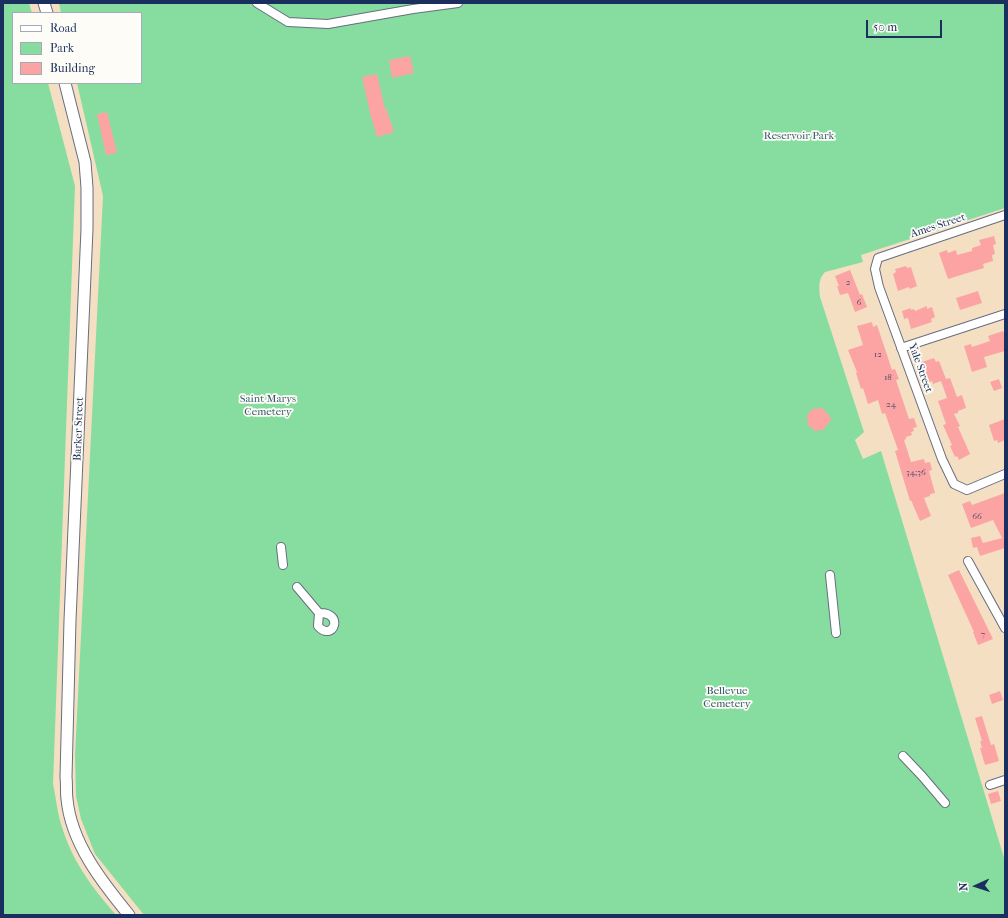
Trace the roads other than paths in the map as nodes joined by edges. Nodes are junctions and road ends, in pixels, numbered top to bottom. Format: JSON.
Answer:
{"nodes":[{"id":1,"x":257,"y":3,"type":"edge"},
{"id":2,"x":458,"y":3,"type":"edge"},
{"id":3,"x":65,"y":84,"type":"edge"},
{"id":4,"x":1005,"y":215,"type":"edge"},
{"id":5,"x":878,"y":258,"type":"joint"},
{"id":6,"x":1005,"y":314,"type":"edge"},
{"id":7,"x":901,"y":348,"type":"junction"},
{"id":8,"x":1005,"y":474,"type":"edge"},
{"id":9,"x":281,"y":547,"type":"dead end"},
{"id":10,"x":968,"y":561,"type":"dead end"},
{"id":11,"x":283,"y":565,"type":"dead end"},
{"id":12,"x":830,"y":575,"type":"dead end"},
{"id":13,"x":298,"y":587,"type":"dead end"},
{"id":14,"x":319,"y":613,"type":"dead end"},
{"id":15,"x":1005,"y":628,"type":"edge"},
{"id":16,"x":836,"y":633,"type":"dead end"},
{"id":17,"x":903,"y":756,"type":"dead end"},
{"id":18,"x":1005,"y":780,"type":"edge"},
{"id":19,"x":990,"y":785,"type":"dead end"},
{"id":20,"x":945,"y":803,"type":"dead end"},
{"id":21,"x":129,"y":915,"type":"edge"}],
"edges":[{"from":1,"to":2,"type":"street"},
{"from":3,"to":21,"type":"main road","name":"Barker Street"},
{"from":4,"to":5,"type":"street","name":"Ames Street"},
{"from":5,"to":7,"type":"street","name":"Yale Street"},
{"from":6,"to":7,"type":"street"},
{"from":7,"to":8,"type":"street","name":"Yale Street"},
{"from":9,"to":11,"type":"street"},
{"from":10,"to":15,"type":"street"},
{"from":12,"to":16,"type":"street"},
{"from":13,"to":14,"type":"street"},
{"from":17,"to":20,"type":"street"},
{"from":18,"to":19,"type":"street"}]}
